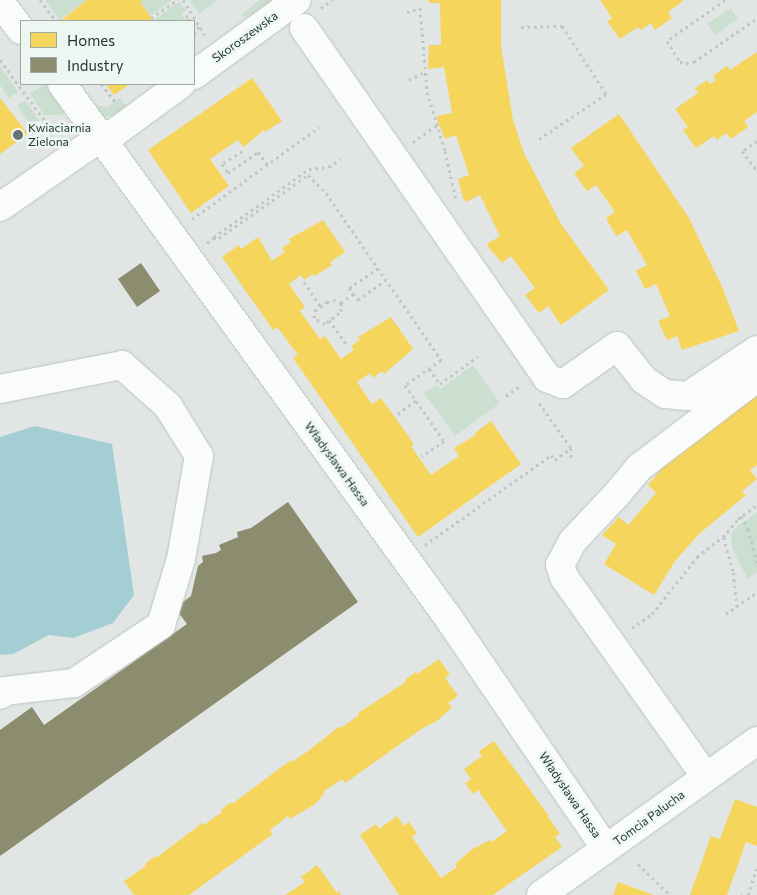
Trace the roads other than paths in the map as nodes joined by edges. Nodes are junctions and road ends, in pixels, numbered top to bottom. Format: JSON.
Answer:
{"nodes":[{"id":1,"x":297,"y":0,"type":"edge"},
{"id":2,"x":0,"y":2,"type":"edge"},
{"id":3,"x":304,"y":28,"type":"dead end"},
{"id":4,"x":20,"y":29,"type":"edge"},
{"id":5,"x":195,"y":74,"type":"edge"},
{"id":6,"x":63,"y":85,"type":"edge"},
{"id":7,"x":180,"y":85,"type":"edge"},
{"id":8,"x":101,"y":137,"type":"junction"},
{"id":9,"x":0,"y":207,"type":"edge"},
{"id":10,"x":757,"y":350,"type":"edge"},
{"id":11,"x":757,"y":378,"type":"edge"},
{"id":12,"x":0,"y":389,"type":"edge"},
{"id":13,"x":0,"y":695,"type":"edge"},
{"id":14,"x":757,"y":741,"type":"edge"},
{"id":15,"x":706,"y":777,"type":"junction"},
{"id":16,"x":606,"y":848,"type":"junction"},
{"id":17,"x":541,"y":895,"type":"edge"}],
"edges":[{"from":1,"to":5,"type":"street","name":"Skoroszewska"},
{"from":2,"to":4,"type":"street"},
{"from":3,"to":10,"type":"street"},
{"from":6,"to":8,"type":"street","name":"Władysława Hassa"},
{"from":7,"to":8,"type":"street"},
{"from":8,"to":9,"type":"street"},
{"from":8,"to":16,"type":"street","name":"Władysława Hassa"},
{"from":11,"to":15,"type":"street"},
{"from":12,"to":13,"type":"street"},
{"from":14,"to":15,"type":"street","name":"Tomcia Palucha"},
{"from":15,"to":16,"type":"street","name":"Tomcia Palucha"},
{"from":16,"to":17,"type":"street","name":"Tomcia Palucha"}]}
